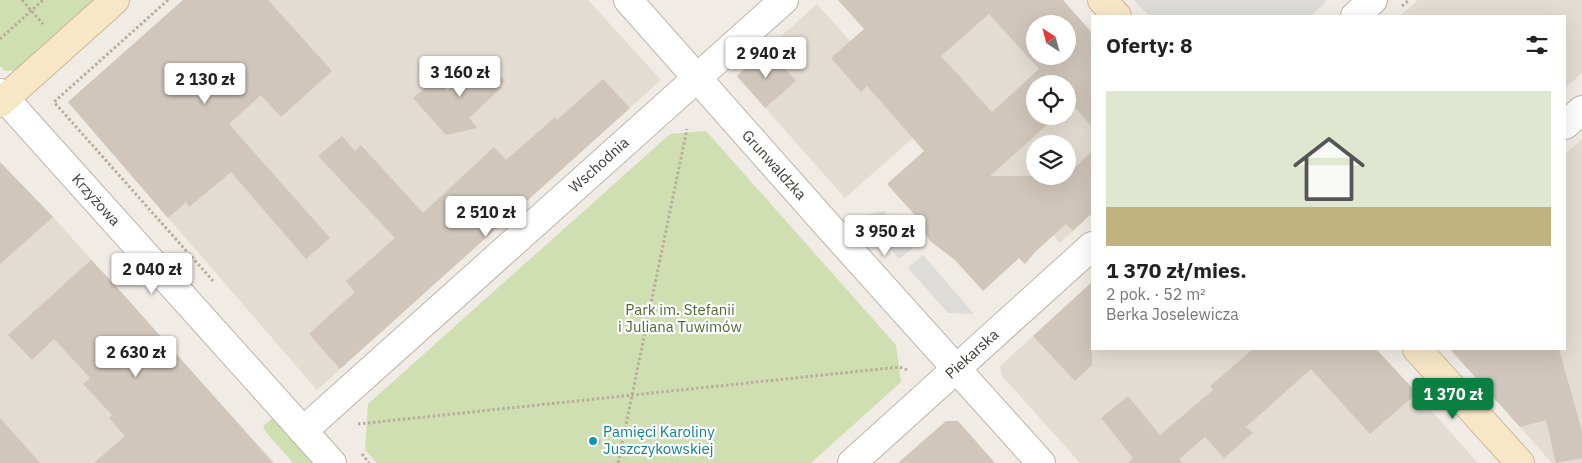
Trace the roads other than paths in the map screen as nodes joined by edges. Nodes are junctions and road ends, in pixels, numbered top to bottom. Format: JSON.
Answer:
{"nodes":[{"id":1,"x":115,"y":0,"type":"edge"},
{"id":2,"x":628,"y":0,"type":"edge"},
{"id":3,"x":784,"y":0,"type":"edge"},
{"id":4,"x":1102,"y":0,"type":"edge"},
{"id":5,"x":1373,"y":0,"type":"edge"},
{"id":6,"x":1116,"y":15,"type":"edge"},
{"id":7,"x":1356,"y":15,"type":"edge"},
{"id":8,"x":697,"y":78,"type":"junction"},
{"id":9,"x":2,"y":98,"type":"edge"},
{"id":10,"x":1582,"y":110,"type":"edge"},
{"id":11,"x":1566,"y":124,"type":"edge"},
{"id":12,"x":1091,"y":247,"type":"edge"},
{"id":13,"x":1418,"y":350,"type":"edge"},
{"id":14,"x":957,"y":368,"type":"junction"},
{"id":15,"x":303,"y":430,"type":"junction"},
{"id":16,"x":332,"y":463,"type":"edge"},
{"id":17,"x":852,"y":463,"type":"edge"},
{"id":18,"x":1041,"y":463,"type":"edge"},
{"id":19,"x":1520,"y":463,"type":"edge"}],
"edges":[{"from":1,"to":9,"type":"street"},
{"from":2,"to":8,"type":"street","name":"Grunwaldzka"},
{"from":3,"to":8,"type":"street","name":"Wschodnia"},
{"from":4,"to":6,"type":"street"},
{"from":5,"to":7,"type":"street"},
{"from":8,"to":14,"type":"street","name":"Grunwaldzka"},
{"from":8,"to":15,"type":"street","name":"Wschodnia"},
{"from":9,"to":15,"type":"street","name":"Krzyżowa"},
{"from":10,"to":11,"type":"street"},
{"from":12,"to":14,"type":"street","name":"Piekarska"},
{"from":13,"to":19,"type":"street"},
{"from":14,"to":17,"type":"street","name":"Piekarska"},
{"from":14,"to":18,"type":"street","name":"Grunwaldzka"},
{"from":15,"to":16,"type":"street","name":"Krzyżowa"}]}
